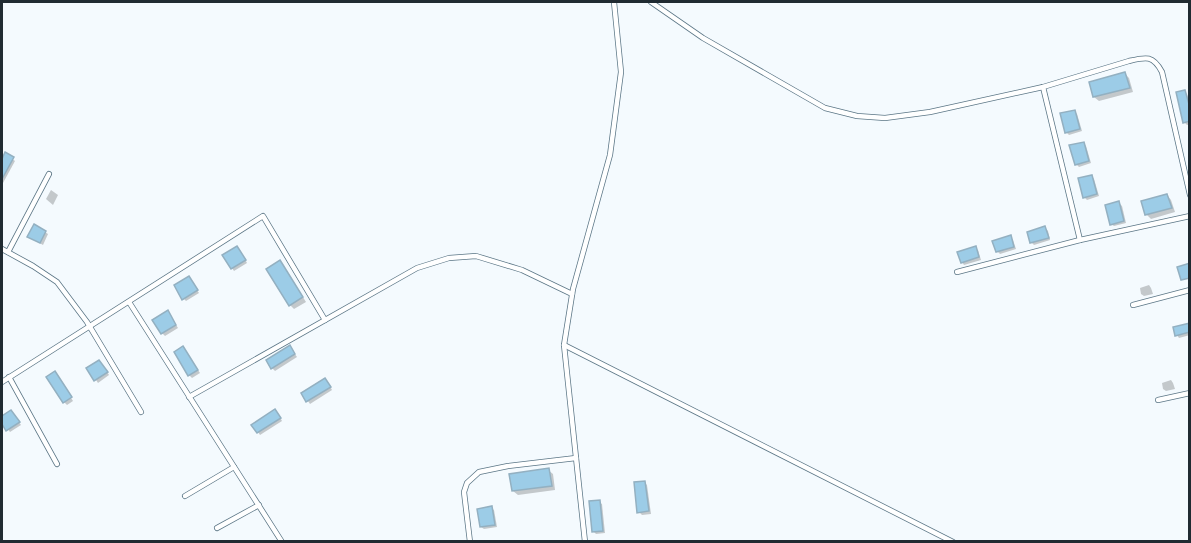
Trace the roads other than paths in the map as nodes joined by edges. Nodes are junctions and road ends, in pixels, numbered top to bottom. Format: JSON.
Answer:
{"nodes":[{"id":1,"x":614,"y":2,"type":"edge"},
{"id":2,"x":651,"y":2,"type":"edge"},
{"id":3,"x":1043,"y":87,"type":"junction"},
{"id":4,"x":49,"y":174,"type":"dead end"},
{"id":5,"x":1190,"y":195,"type":"edge"},
{"id":6,"x":1190,"y":216,"type":"edge"},
{"id":7,"x":1080,"y":240,"type":"junction"},
{"id":8,"x":2,"y":249,"type":"edge"},
{"id":9,"x":8,"y":252,"type":"junction"},
{"id":10,"x":957,"y":272,"type":"dead end"},
{"id":11,"x":1190,"y":290,"type":"edge"},
{"id":12,"x":572,"y":294,"type":"junction"},
{"id":13,"x":129,"y":302,"type":"junction"},
{"id":14,"x":1133,"y":305,"type":"dead end"},
{"id":15,"x":325,"y":320,"type":"junction"},
{"id":16,"x":90,"y":327,"type":"junction"},
{"id":17,"x":564,"y":345,"type":"junction"},
{"id":18,"x":9,"y":377,"type":"junction"},
{"id":19,"x":2,"y":382,"type":"edge"},
{"id":20,"x":1190,"y":393,"type":"edge"},
{"id":21,"x":189,"y":397,"type":"junction"},
{"id":22,"x":1158,"y":400,"type":"dead end"},
{"id":23,"x":141,"y":412,"type":"dead end"},
{"id":24,"x":576,"y":458,"type":"junction"},
{"id":25,"x":57,"y":464,"type":"dead end"},
{"id":26,"x":234,"y":466,"type":"junction"},
{"id":27,"x":185,"y":496,"type":"dead end"},
{"id":28,"x":259,"y":505,"type":"junction"},
{"id":29,"x":217,"y":528,"type":"dead end"},
{"id":30,"x":282,"y":542,"type":"edge"},
{"id":31,"x":470,"y":542,"type":"edge"},
{"id":32,"x":585,"y":542,"type":"edge"},
{"id":33,"x":953,"y":542,"type":"edge"}],
"edges":[{"from":1,"to":12,"type":"lane"},
{"from":2,"to":3,"type":"lane"},
{"from":3,"to":5,"type":"lane"},
{"from":3,"to":7,"type":"lane"},
{"from":4,"to":9,"type":"lane"},
{"from":6,"to":7,"type":"lane"},
{"from":7,"to":10,"type":"lane"},
{"from":8,"to":9,"type":"lane"},
{"from":9,"to":16,"type":"lane"},
{"from":11,"to":14,"type":"lane"},
{"from":12,"to":15,"type":"lane"},
{"from":12,"to":17,"type":"lane"},
{"from":13,"to":15,"type":"lane"},
{"from":13,"to":16,"type":"lane"},
{"from":13,"to":21,"type":"lane"},
{"from":15,"to":21,"type":"lane"},
{"from":16,"to":18,"type":"lane"},
{"from":16,"to":23,"type":"lane"},
{"from":17,"to":24,"type":"lane"},
{"from":17,"to":33,"type":"lane"},
{"from":18,"to":19,"type":"lane"},
{"from":18,"to":25,"type":"lane"},
{"from":20,"to":22,"type":"lane"},
{"from":21,"to":26,"type":"lane"},
{"from":24,"to":31,"type":"lane"},
{"from":24,"to":32,"type":"lane"},
{"from":26,"to":27,"type":"lane"},
{"from":26,"to":28,"type":"lane"},
{"from":28,"to":29,"type":"lane"},
{"from":28,"to":30,"type":"lane"}]}
